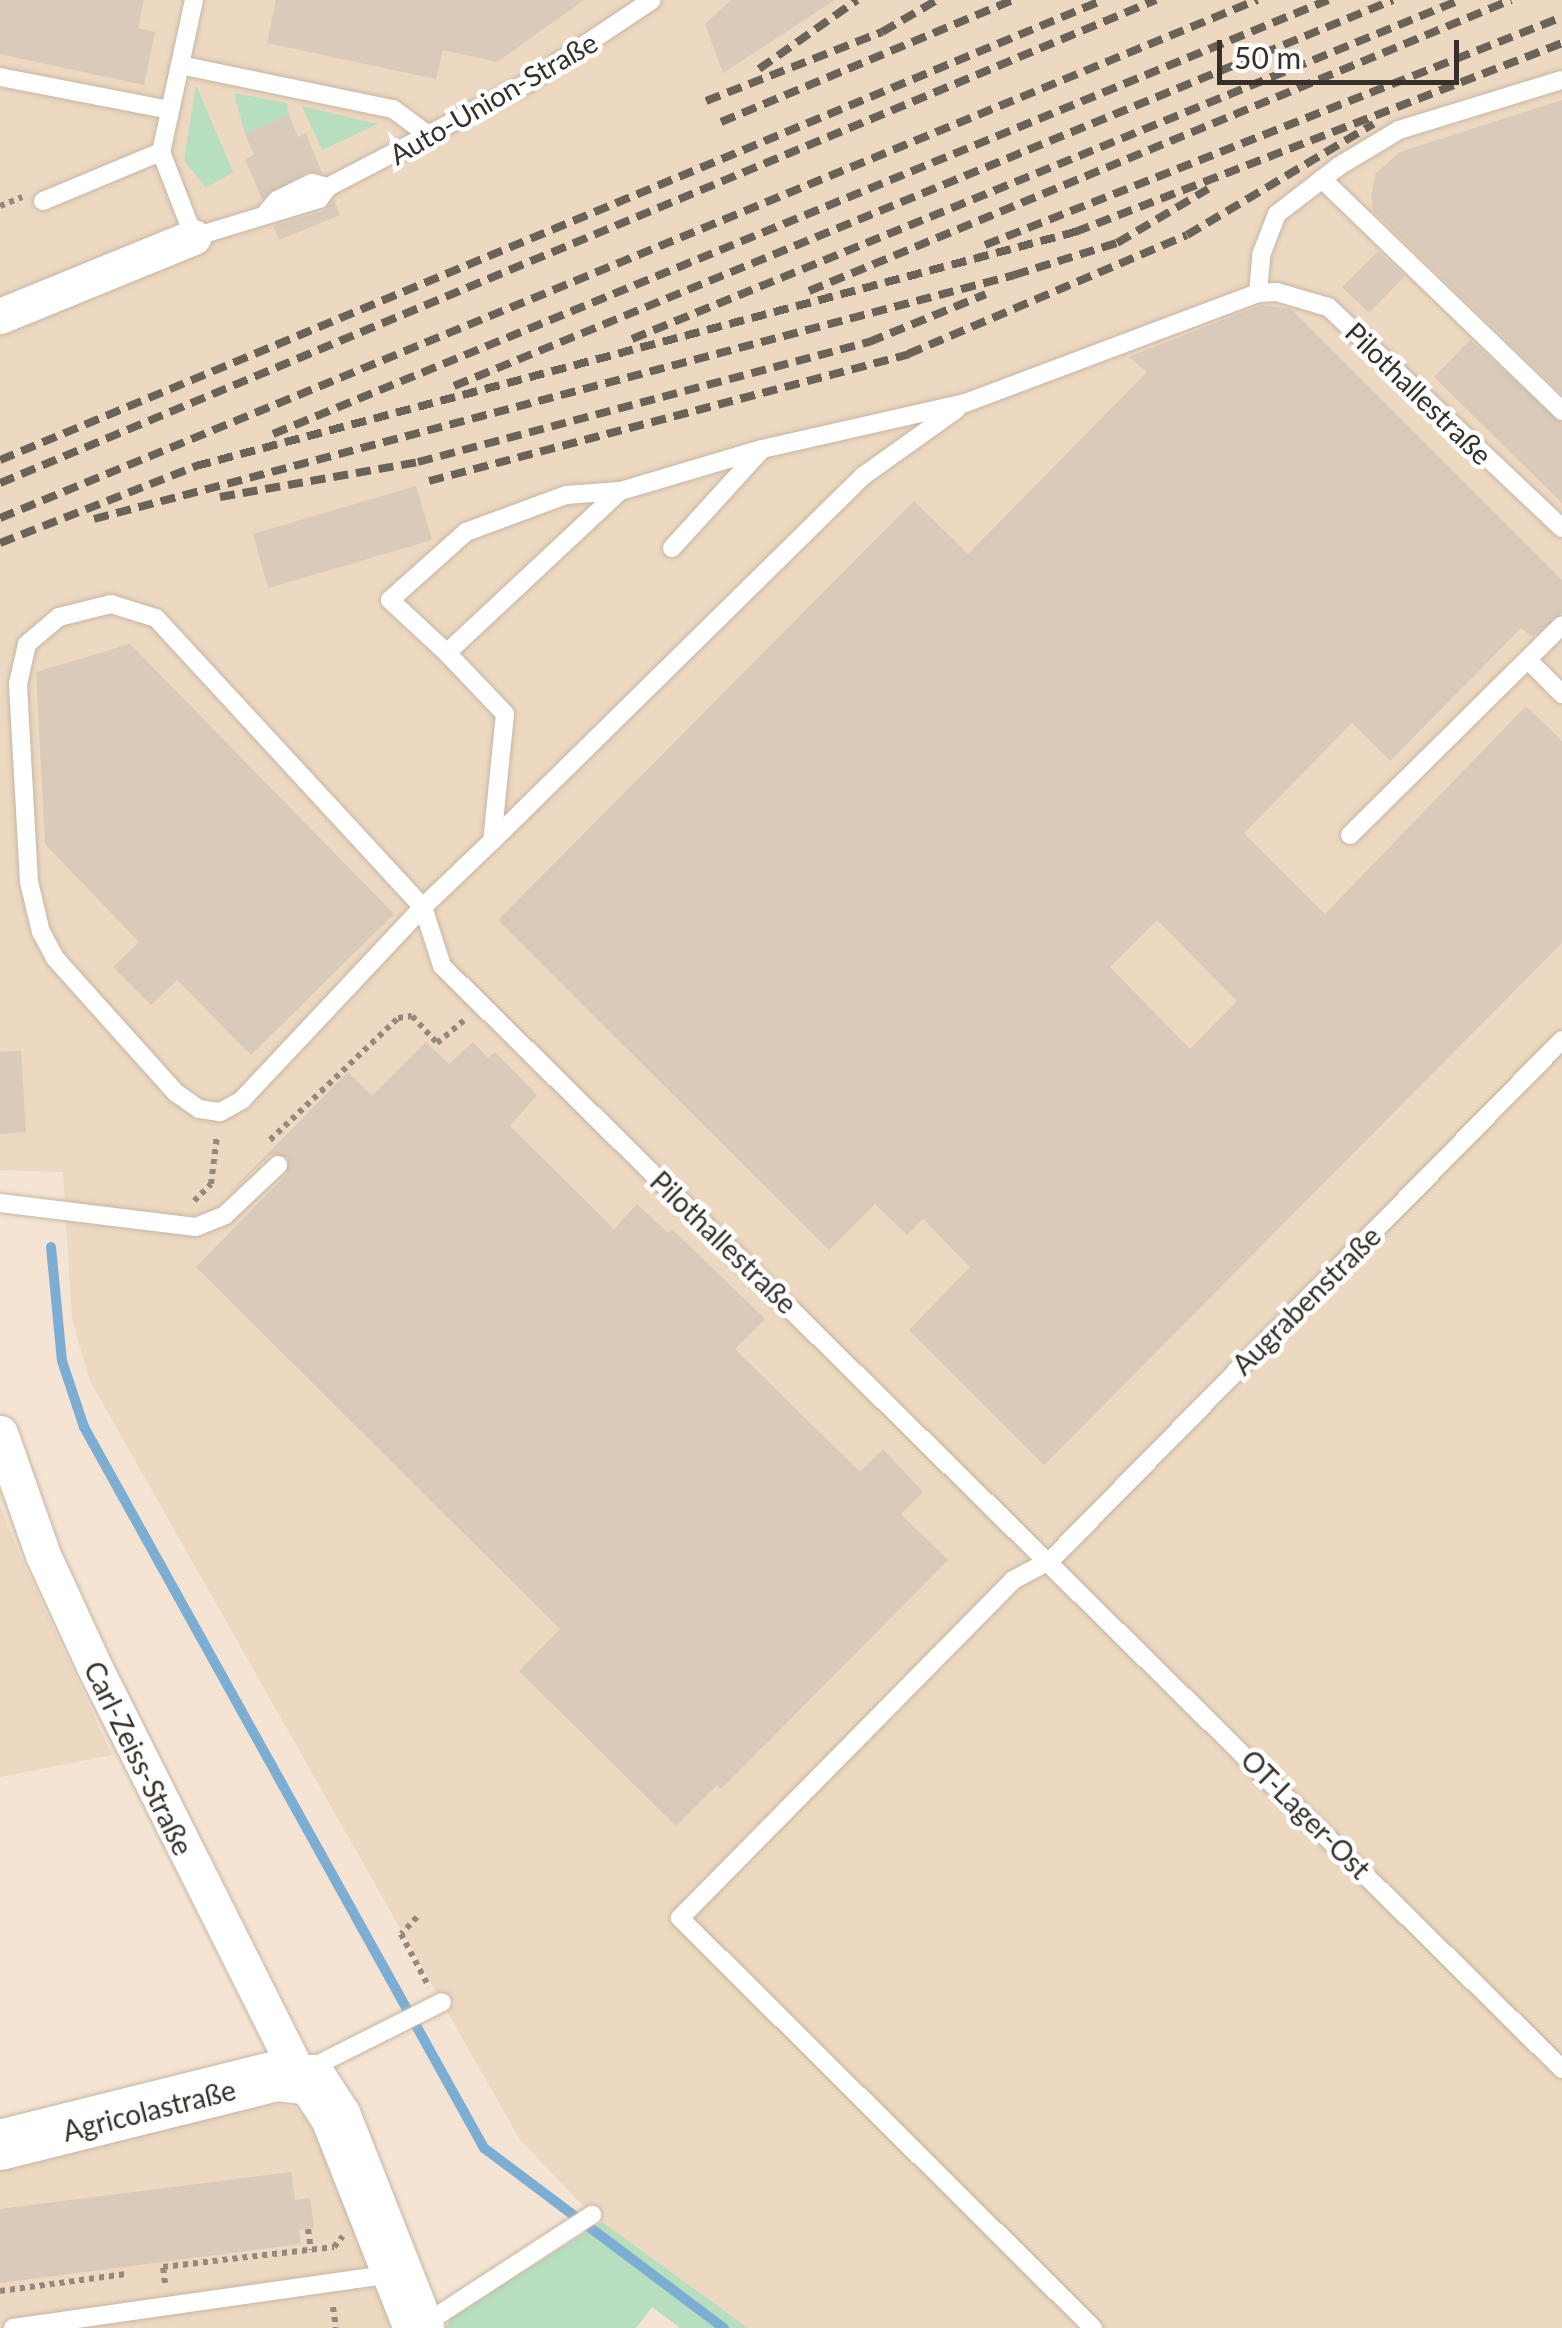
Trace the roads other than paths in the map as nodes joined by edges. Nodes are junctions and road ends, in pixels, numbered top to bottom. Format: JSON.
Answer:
{"nodes":[{"id":1,"x":194,"y":0,"type":"edge"},
{"id":2,"x":652,"y":0,"type":"edge"},
{"id":3,"x":180,"y":65,"type":"junction"},
{"id":4,"x":0,"y":77,"type":"edge"},
{"id":5,"x":1562,"y":80,"type":"edge"},
{"id":6,"x":170,"y":110,"type":"junction"},
{"id":7,"x":431,"y":137,"type":"junction"},
{"id":8,"x":161,"y":152,"type":"junction"},
{"id":9,"x":1322,"y":179,"type":"junction"},
{"id":10,"x":43,"y":201,"type":"dead end"},
{"id":11,"x":194,"y":237,"type":"junction"},
{"id":12,"x":1258,"y":293,"type":"junction"},
{"id":13,"x":0,"y":316,"type":"edge"},
{"id":14,"x":966,"y":403,"type":"junction"},
{"id":15,"x":1562,"y":411,"type":"edge"},
{"id":16,"x":762,"y":449,"type":"junction"},
{"id":17,"x":620,"y":491,"type":"junction"},
{"id":18,"x":1562,"y":528,"type":"edge"},
{"id":19,"x":672,"y":548,"type":"dead end"},
{"id":20,"x":1562,"y":624,"type":"edge"},
{"id":21,"x":446,"y":652,"type":"junction"},
{"id":22,"x":1528,"y":660,"type":"junction"},
{"id":23,"x":1562,"y":694,"type":"edge"},
{"id":24,"x":1350,"y":835,"type":"dead end"},
{"id":25,"x":492,"y":840,"type":"junction"},
{"id":26,"x":423,"y":907,"type":"junction"},
{"id":27,"x":1562,"y":1040,"type":"edge"},
{"id":28,"x":278,"y":1165,"type":"dead end"},
{"id":29,"x":0,"y":1202,"type":"edge"},
{"id":30,"x":0,"y":1433,"type":"edge"},
{"id":31,"x":1051,"y":1560,"type":"junction"},
{"id":32,"x":437,"y":2005,"type":"road end"},
{"id":33,"x":1562,"y":2069,"type":"edge"},
{"id":34,"x":298,"y":2074,"type":"junction"},
{"id":35,"x":0,"y":2145,"type":"edge"},
{"id":36,"x":592,"y":2215,"type":"dead end"},
{"id":37,"x":399,"y":2273,"type":"junction"},
{"id":38,"x":13,"y":2328,"type":"edge"},
{"id":39,"x":418,"y":2328,"type":"edge"},
{"id":40,"x":1093,"y":2328,"type":"edge"}],
"edges":[{"from":1,"to":3,"type":"lane"},
{"from":2,"to":7,"type":"lane","name":"Auto-Union-Straße"},
{"from":3,"to":6,"type":"lane"},
{"from":3,"to":7,"type":"lane"},
{"from":4,"to":6,"type":"lane"},
{"from":5,"to":9,"type":"lane"},
{"from":6,"to":8,"type":"lane"},
{"from":7,"to":11,"type":"lane","name":"Auto-Union-Straße"},
{"from":8,"to":10,"type":"lane"},
{"from":8,"to":11,"type":"lane"},
{"from":9,"to":12,"type":"lane"},
{"from":9,"to":15,"type":"lane"},
{"from":11,"to":13,"type":"street"},
{"from":12,"to":14,"type":"lane"},
{"from":12,"to":18,"type":"lane","name":"Pilothallestraße"},
{"from":14,"to":16,"type":"lane"},
{"from":14,"to":25,"type":"lane"},
{"from":16,"to":17,"type":"lane"},
{"from":16,"to":19,"type":"lane"},
{"from":17,"to":21,"type":"lane"},
{"from":17,"to":21,"type":"lane"},
{"from":20,"to":22,"type":"lane"},
{"from":21,"to":25,"type":"lane"},
{"from":22,"to":23,"type":"lane"},
{"from":22,"to":24,"type":"lane"},
{"from":25,"to":26,"type":"lane"},
{"from":26,"to":26,"type":"lane"},
{"from":26,"to":31,"type":"lane","name":"Pilothallestraße"},
{"from":27,"to":31,"type":"lane","name":"Augrabenstraße"},
{"from":28,"to":29,"type":"lane"},
{"from":30,"to":34,"type":"street","name":"Carl-Zeiss-Straße"},
{"from":31,"to":33,"type":"lane","name":"OT-Lager-Ost"},
{"from":31,"to":40,"type":"lane","name":"Augrabenstraße"},
{"from":32,"to":34,"type":"lane"},
{"from":34,"to":35,"type":"street","name":"Agricolastraße"},
{"from":34,"to":37,"type":"street"},
{"from":36,"to":39,"type":"lane"},
{"from":37,"to":38,"type":"lane"},
{"from":37,"to":39,"type":"street"}]}
